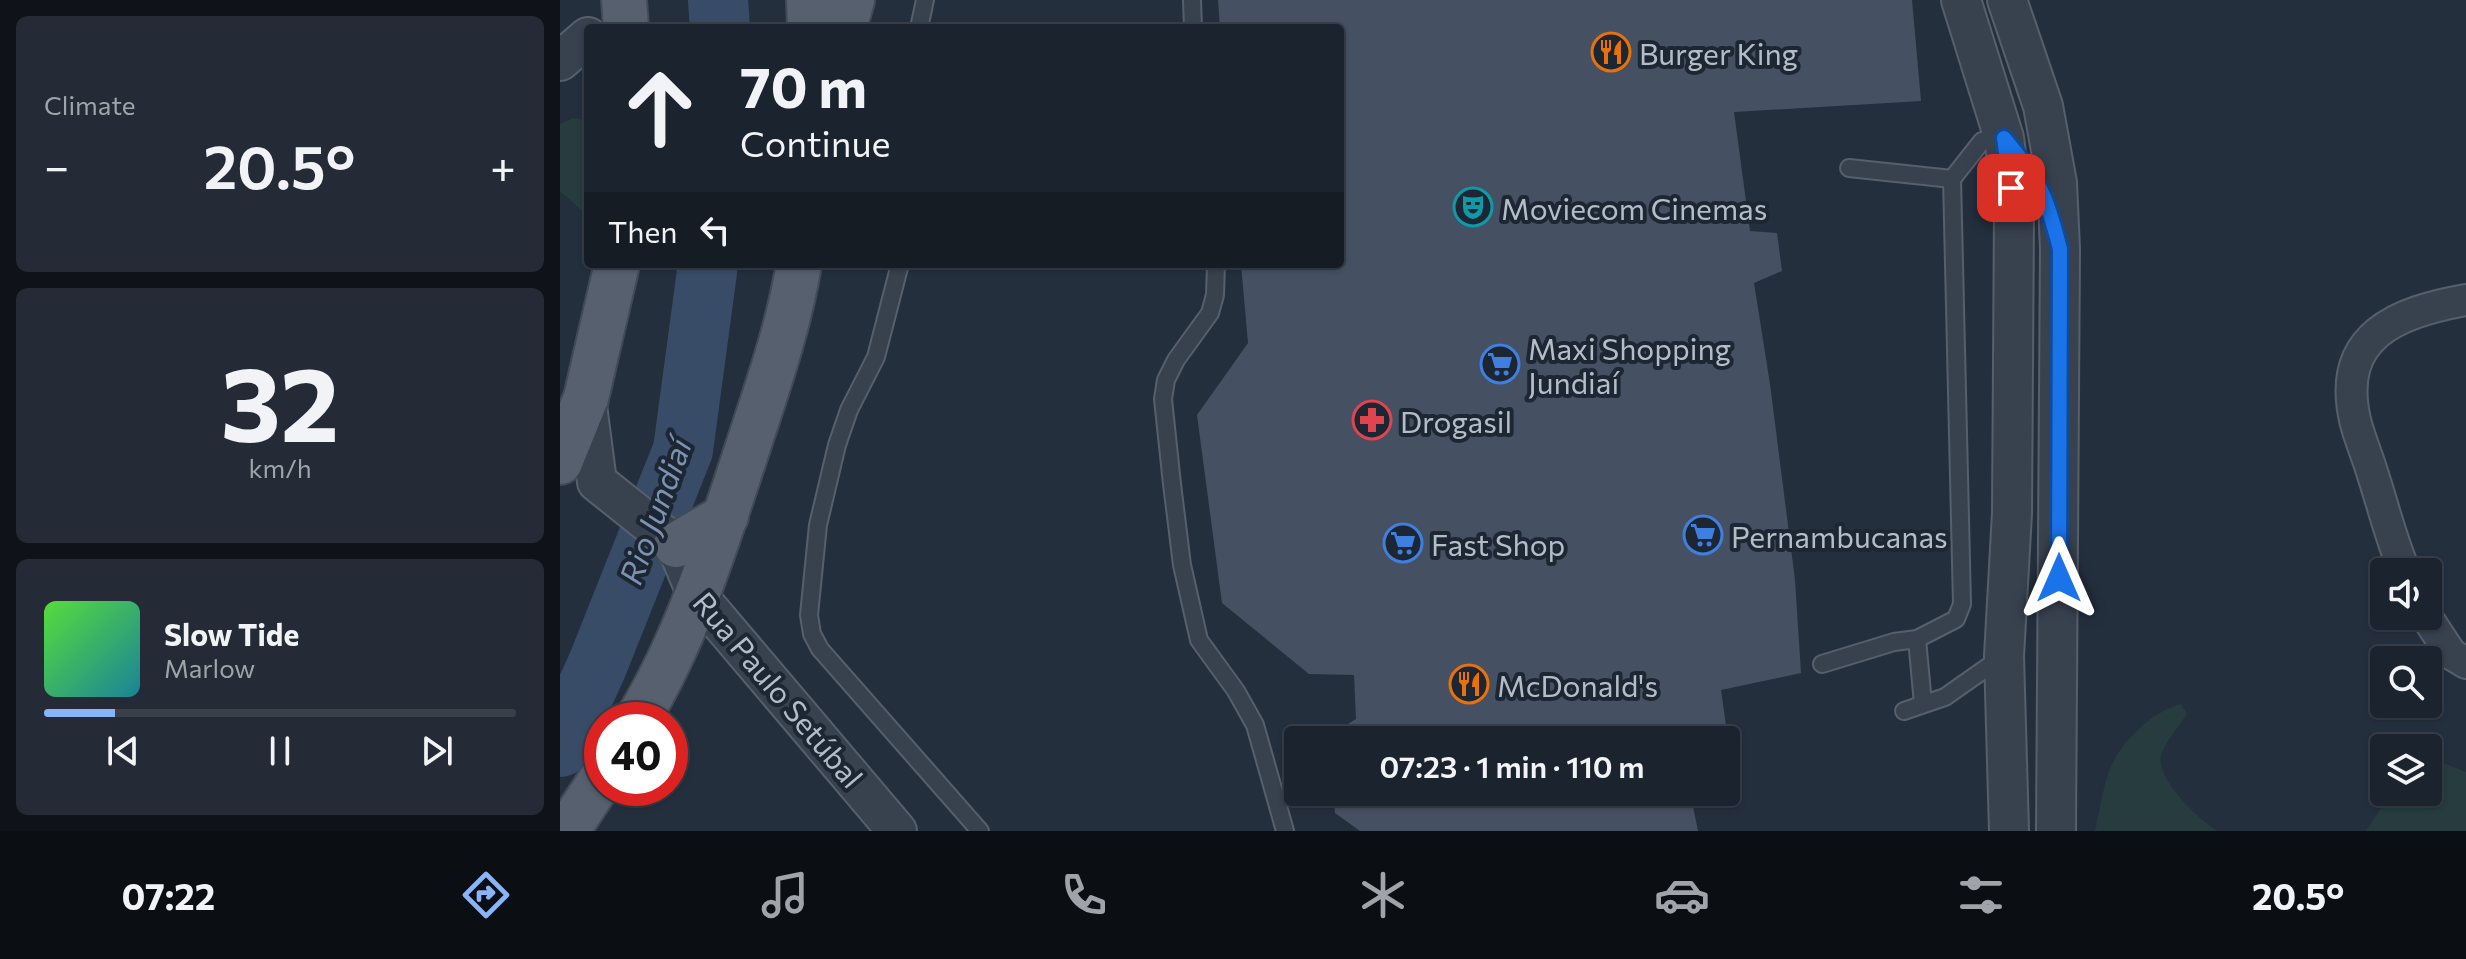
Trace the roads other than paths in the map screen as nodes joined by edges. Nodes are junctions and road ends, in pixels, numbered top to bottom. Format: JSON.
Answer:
{"nodes":[{"id":1,"x":809,"y":0,"type":"edge"},
{"id":2,"x":852,"y":0,"type":"edge"},
{"id":3,"x":925,"y":0,"type":"edge"},
{"id":4,"x":1192,"y":0,"type":"edge"},
{"id":5,"x":1961,"y":0,"type":"edge"},
{"id":6,"x":2007,"y":0,"type":"edge"},
{"id":7,"x":810,"y":24,"type":"edge"},
{"id":8,"x":845,"y":24,"type":"edge"},
{"id":9,"x":920,"y":24,"type":"edge"},
{"id":10,"x":1193,"y":24,"type":"edge"},
{"id":11,"x":584,"y":40,"type":"edge"},
{"id":12,"x":560,"y":61,"type":"edge"},
{"id":13,"x":2004,"y":138,"type":"junction"},
{"id":14,"x":1849,"y":168,"type":"dead end"},
{"id":15,"x":1952,"y":179,"type":"junction"},
{"id":16,"x":2060,"y":249,"type":"junction"},
{"id":17,"x":616,"y":268,"type":"edge"},
{"id":18,"x":798,"y":268,"type":"edge"},
{"id":19,"x":899,"y":268,"type":"edge"},
{"id":20,"x":1216,"y":268,"type":"edge"},
{"id":21,"x":2466,"y":300,"type":"edge"},
{"id":22,"x":578,"y":472,"type":"edge"},
{"id":23,"x":726,"y":516,"type":"junction"},
{"id":24,"x":676,"y":545,"type":"junction"},
{"id":25,"x":2400,"y":558,"type":"edge"},
{"id":26,"x":2059,"y":578,"type":"junction"},
{"id":27,"x":697,"y":595,"type":"junction"},
{"id":28,"x":2435,"y":630,"type":"edge"},
{"id":29,"x":1917,"y":639,"type":"junction"},
{"id":30,"x":2004,"y":656,"type":"junction"},
{"id":31,"x":2466,"y":663,"type":"edge"},
{"id":32,"x":1822,"y":664,"type":"dead end"},
{"id":33,"x":646,"y":702,"type":"edge"},
{"id":34,"x":1923,"y":704,"type":"junction"},
{"id":35,"x":1904,"y":711,"type":"dead end"},
{"id":36,"x":584,"y":805,"type":"edge"},
{"id":37,"x":567,"y":831,"type":"edge"},
{"id":38,"x":897,"y":831,"type":"edge"},
{"id":39,"x":980,"y":831,"type":"edge"},
{"id":40,"x":1285,"y":831,"type":"edge"},
{"id":41,"x":2009,"y":831,"type":"edge"},
{"id":42,"x":2056,"y":831,"type":"edge"}],
"edges":[{"from":1,"to":7,"type":"main road"},
{"from":2,"to":8,"type":"main road"},
{"from":3,"to":9,"type":"lane"},
{"from":4,"to":10,"type":"lane"},
{"from":5,"to":13,"type":"street"},
{"from":6,"to":16,"type":"street"},
{"from":11,"to":12,"type":"street"},
{"from":13,"to":15,"type":"lane"},
{"from":13,"to":16,"type":"street"},
{"from":13,"to":30,"type":"street"},
{"from":14,"to":15,"type":"lane"},
{"from":15,"to":29,"type":"lane"},
{"from":16,"to":26,"type":"street"},
{"from":17,"to":22,"type":"main road"},
{"from":18,"to":23,"type":"main road"},
{"from":19,"to":39,"type":"lane"},
{"from":20,"to":40,"type":"lane"},
{"from":21,"to":25,"type":"street"},
{"from":22,"to":24,"type":"street","name":"Rua Paulo Setúbal"},
{"from":23,"to":24,"type":"main road"},
{"from":23,"to":27,"type":"main road"},
{"from":24,"to":27,"type":"street","name":"Rua Paulo Setúbal"},
{"from":26,"to":30,"type":"street"},
{"from":26,"to":42,"type":"street"},
{"from":27,"to":33,"type":"main road"},
{"from":27,"to":38,"type":"street","name":"Rua Paulo Setúbal"},
{"from":28,"to":31,"type":"street"},
{"from":29,"to":32,"type":"lane"},
{"from":29,"to":34,"type":"lane"},
{"from":30,"to":34,"type":"lane"},
{"from":30,"to":41,"type":"street"},
{"from":34,"to":35,"type":"lane"},
{"from":36,"to":37,"type":"main road"}]}
